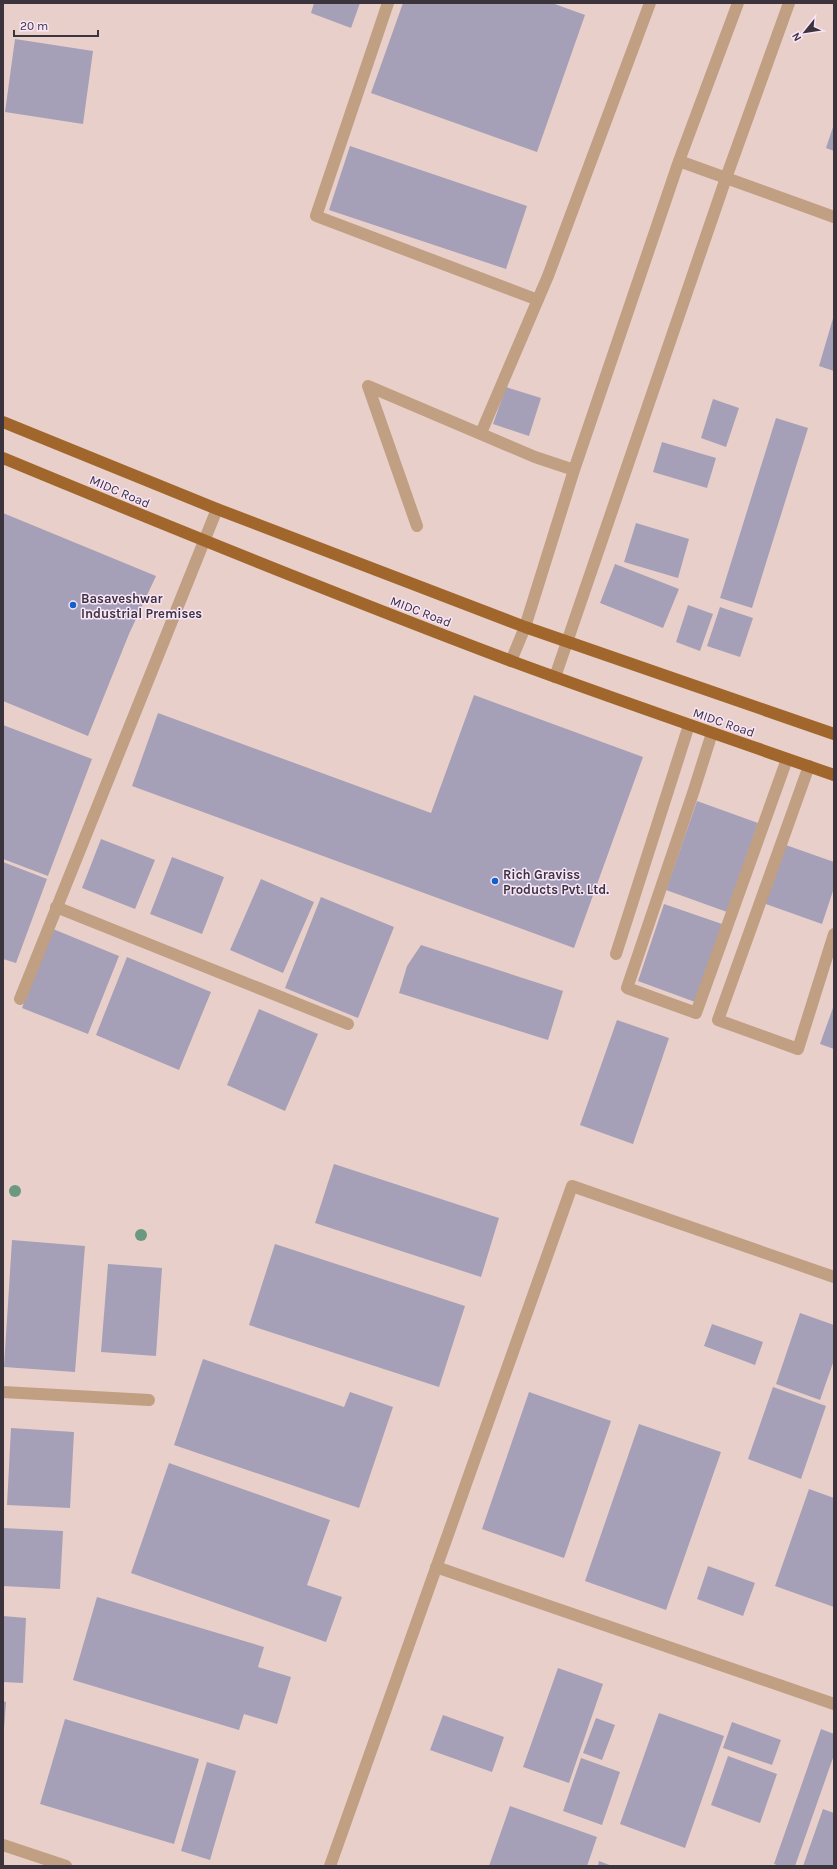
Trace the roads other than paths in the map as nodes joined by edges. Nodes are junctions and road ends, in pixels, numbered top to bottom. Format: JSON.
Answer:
{"nodes":[{"id":1,"x":388,"y":3,"type":"edge"},
{"id":2,"x":650,"y":3,"type":"edge"},
{"id":3,"x":738,"y":3,"type":"edge"},
{"id":4,"x":789,"y":3,"type":"edge"},
{"id":5,"x":679,"y":161,"type":"junction"},
{"id":6,"x":726,"y":178,"type":"junction"},
{"id":7,"x":834,"y":217,"type":"edge"},
{"id":8,"x":538,"y":300,"type":"junction"},
{"id":9,"x":3,"y":422,"type":"edge"},
{"id":10,"x":481,"y":433,"type":"junction"},
{"id":11,"x":3,"y":458,"type":"edge"},
{"id":12,"x":574,"y":470,"type":"junction"},
{"id":13,"x":217,"y":509,"type":"junction"},
{"id":14,"x":416,"y":526,"type":"dead end"},
{"id":15,"x":203,"y":541,"type":"junction"},
{"id":16,"x":525,"y":627,"type":"junction"},
{"id":17,"x":568,"y":641,"type":"junction"},
{"id":18,"x":511,"y":661,"type":"junction"},
{"id":19,"x":556,"y":677,"type":"junction"},
{"id":20,"x":689,"y":725,"type":"junction"},
{"id":21,"x":712,"y":733,"type":"junction"},
{"id":22,"x":834,"y":734,"type":"edge"},
{"id":23,"x":787,"y":759,"type":"junction"},
{"id":24,"x":809,"y":766,"type":"junction"},
{"id":25,"x":834,"y":775,"type":"edge"},
{"id":26,"x":56,"y":907,"type":"junction"},
{"id":27,"x":834,"y":934,"type":"edge"},
{"id":28,"x":616,"y":954,"type":"dead end"},
{"id":29,"x":20,"y":999,"type":"dead end"},
{"id":30,"x":348,"y":1024,"type":"dead end"},
{"id":31,"x":834,"y":1277,"type":"edge"},
{"id":32,"x":3,"y":1392,"type":"edge"},
{"id":33,"x":149,"y":1400,"type":"dead end"},
{"id":34,"x":436,"y":1567,"type":"junction"},
{"id":35,"x":834,"y":1704,"type":"edge"},
{"id":36,"x":3,"y":1845,"type":"edge"},
{"id":37,"x":66,"y":1866,"type":"edge"},
{"id":38,"x":330,"y":1866,"type":"edge"}],
"edges":[{"from":1,"to":8,"type":"street"},
{"from":2,"to":8,"type":"street"},
{"from":3,"to":5,"type":"street"},
{"from":4,"to":6,"type":"street"},
{"from":5,"to":6,"type":"street"},
{"from":5,"to":12,"type":"street"},
{"from":6,"to":7,"type":"street"},
{"from":6,"to":17,"type":"street"},
{"from":8,"to":10,"type":"street"},
{"from":9,"to":13,"type":"main road","name":"MIDC Road"},
{"from":10,"to":12,"type":"street"},
{"from":10,"to":14,"type":"street"},
{"from":11,"to":15,"type":"main road","name":"MIDC Road"},
{"from":12,"to":16,"type":"street"},
{"from":13,"to":15,"type":"street"},
{"from":13,"to":16,"type":"main road","name":"MIDC Road"},
{"from":15,"to":18,"type":"main road","name":"MIDC Road"},
{"from":15,"to":26,"type":"street"},
{"from":16,"to":17,"type":"main road","name":"MIDC Road"},
{"from":16,"to":18,"type":"street"},
{"from":17,"to":19,"type":"street"},
{"from":17,"to":22,"type":"main road","name":"MIDC Road"},
{"from":18,"to":19,"type":"main road","name":"MIDC Road"},
{"from":19,"to":20,"type":"main road","name":"MIDC Road"},
{"from":20,"to":21,"type":"main road","name":"MIDC Road"},
{"from":20,"to":28,"type":"street"},
{"from":21,"to":23,"type":"main road","name":"MIDC Road"},
{"from":21,"to":23,"type":"street"},
{"from":23,"to":24,"type":"main road","name":"MIDC Road"},
{"from":24,"to":25,"type":"main road","name":"MIDC Road"},
{"from":24,"to":27,"type":"street"},
{"from":26,"to":29,"type":"street"},
{"from":26,"to":30,"type":"street"},
{"from":31,"to":34,"type":"street"},
{"from":32,"to":33,"type":"street"},
{"from":34,"to":35,"type":"street"},
{"from":34,"to":38,"type":"street"},
{"from":36,"to":37,"type":"street"}]}
